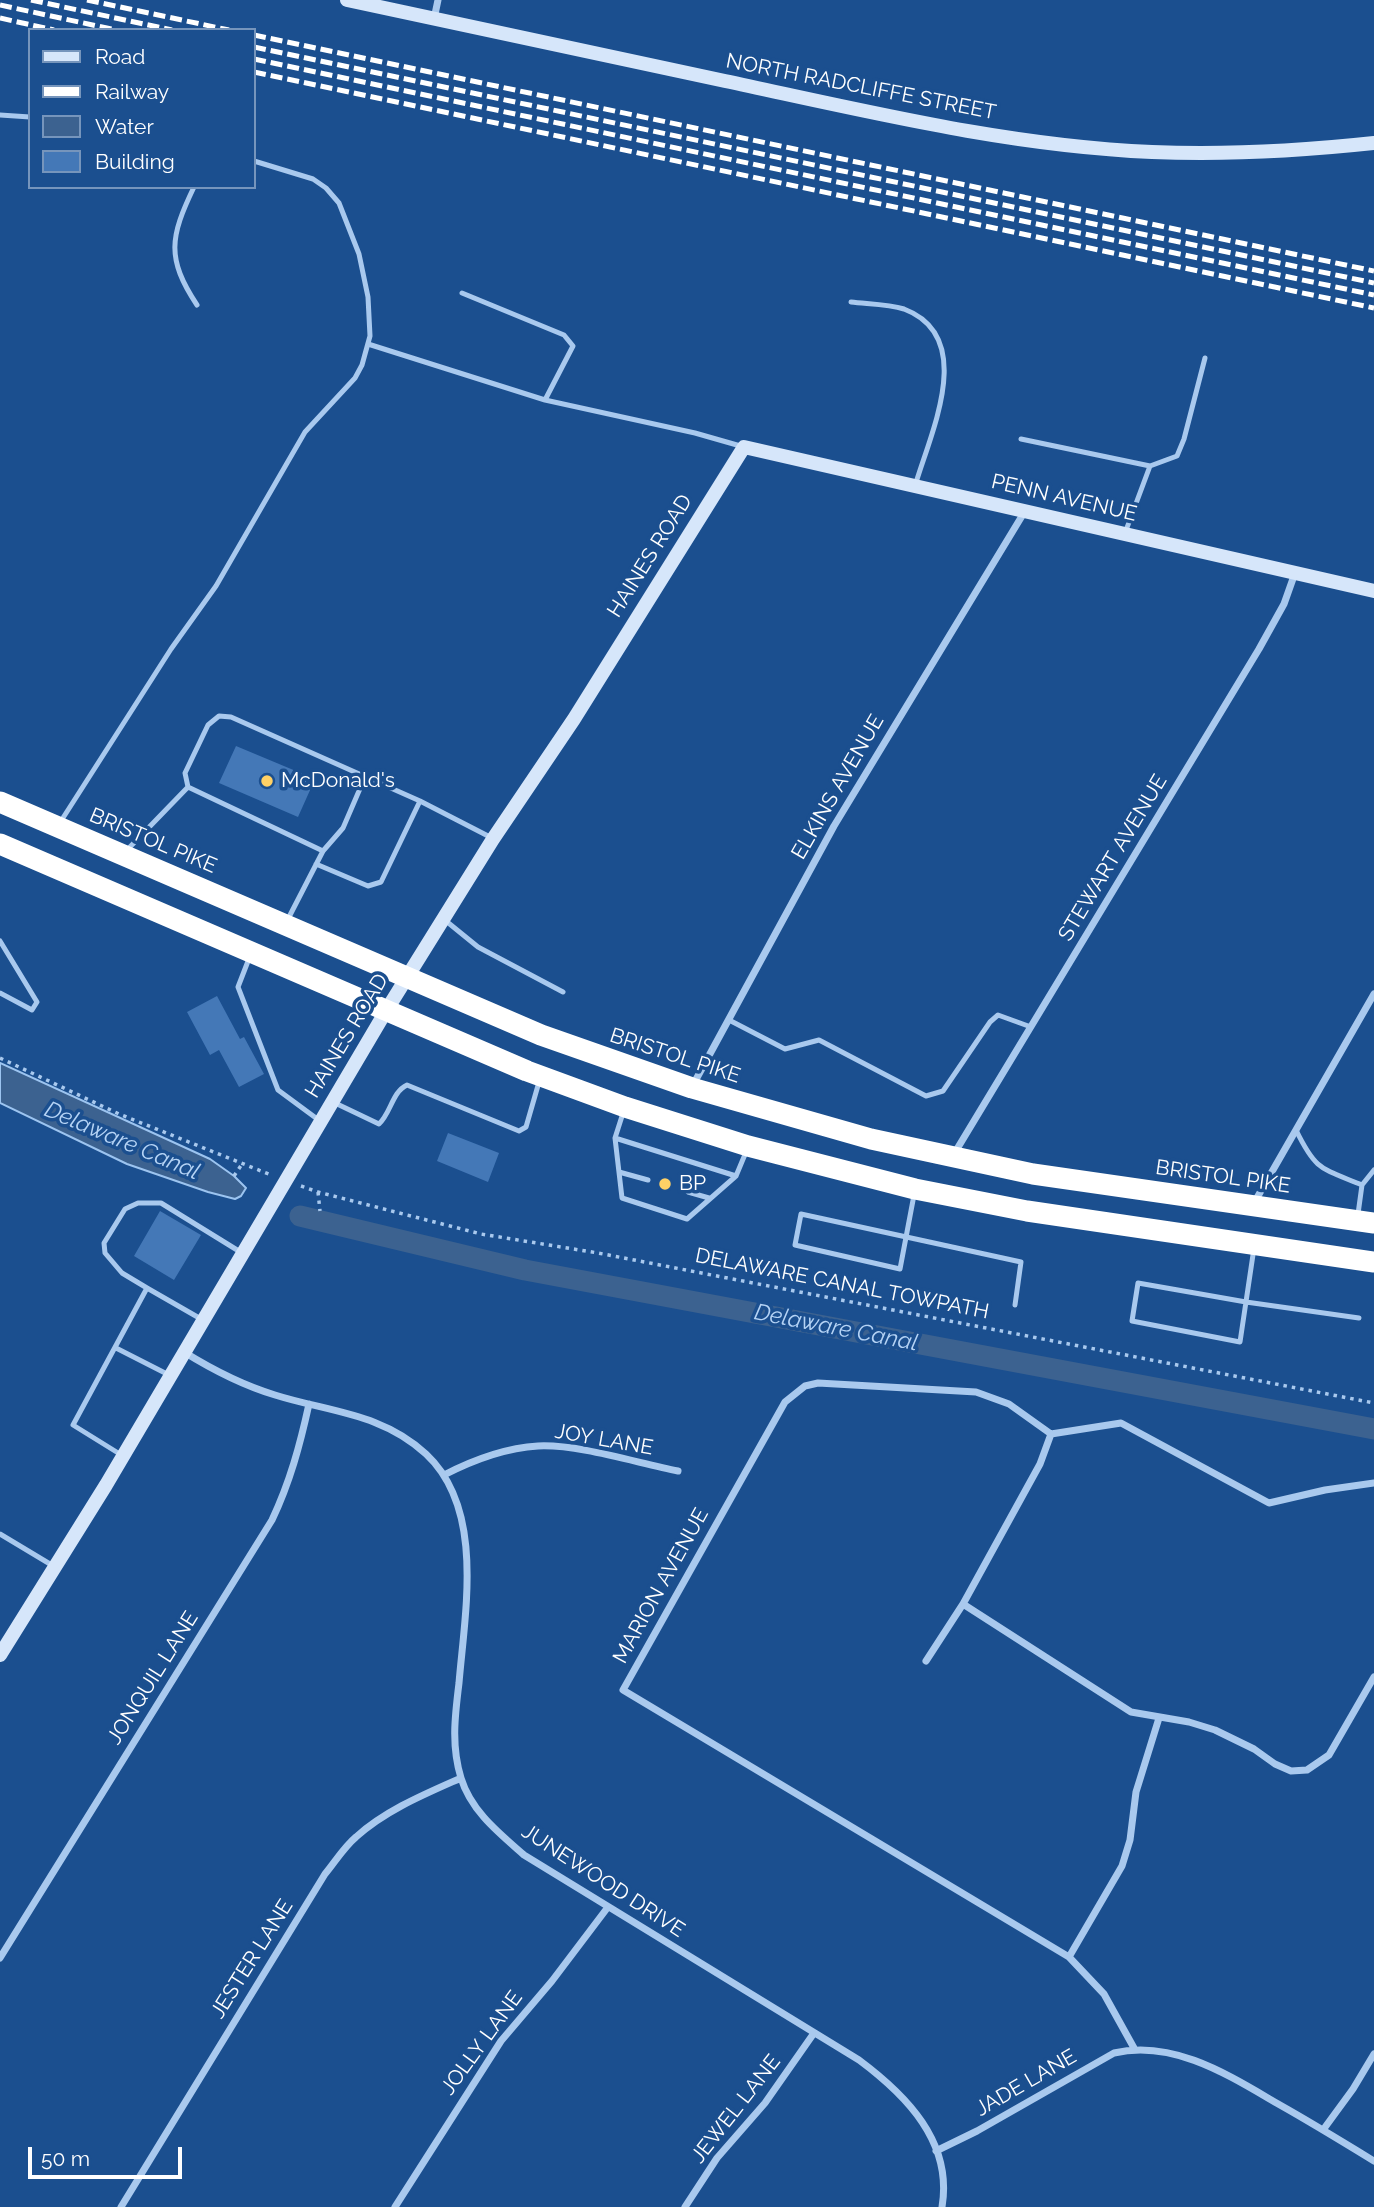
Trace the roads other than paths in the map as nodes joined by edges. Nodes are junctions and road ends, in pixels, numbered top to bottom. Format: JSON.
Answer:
{"nodes":[{"id":1,"x":347,"y":0,"type":"edge"},
{"id":2,"x":438,"y":0,"type":"edge"},
{"id":3,"x":434,"y":19,"type":"junction"},
{"id":4,"x":0,"y":115,"type":"edge"},
{"id":5,"x":28,"y":117,"type":"edge"},
{"id":6,"x":1374,"y":143,"type":"edge"},
{"id":7,"x":256,"y":162,"type":"edge"},
{"id":8,"x":193,"y":189,"type":"edge"},
{"id":9,"x":462,"y":293,"type":"dead end"},
{"id":10,"x":851,"y":302,"type":"dead end"},
{"id":11,"x":197,"y":306,"type":"dead end"},
{"id":12,"x":368,"y":344,"type":"junction"},
{"id":13,"x":1205,"y":358,"type":"dead end"},
{"id":14,"x":545,"y":400,"type":"junction"},
{"id":15,"x":1021,"y":439,"type":"dead end"},
{"id":16,"x":744,"y":447,"type":"junction"},
{"id":17,"x":1150,"y":466,"type":"junction"},
{"id":18,"x":915,"y":486,"type":"junction"},
{"id":19,"x":1026,"y":511,"type":"junction"},
{"id":20,"x":1125,"y":533,"type":"junction"},
{"id":21,"x":1296,"y":572,"type":"junction"},
{"id":22,"x":1374,"y":591,"type":"edge"},
{"id":23,"x":365,"y":777,"type":"junction"},
{"id":24,"x":188,"y":787,"type":"junction"},
{"id":25,"x":420,"y":801,"type":"junction"},
{"id":26,"x":0,"y":802,"type":"edge"},
{"id":27,"x":58,"y":827,"type":"junction"},
{"id":28,"x":493,"y":839,"type":"junction"},
{"id":29,"x":0,"y":844,"type":"edge"},
{"id":30,"x":323,"y":851,"type":"junction"},
{"id":31,"x":122,"y":855,"type":"junction"},
{"id":32,"x":316,"y":864,"type":"junction"},
{"id":33,"x":443,"y":919,"type":"junction"},
{"id":34,"x":285,"y":925,"type":"junction"},
{"id":35,"x":0,"y":941,"type":"edge"},
{"id":36,"x":251,"y":953,"type":"junction"},
{"id":37,"x":406,"y":978,"type":"junction"},
{"id":38,"x":0,"y":992,"type":"edge"},
{"id":39,"x":562,"y":992,"type":"dead end"},
{"id":40,"x":1374,"y":994,"type":"edge"},
{"id":41,"x":386,"y":1011,"type":"junction"},
{"id":42,"x":729,"y":1020,"type":"junction"},
{"id":43,"x":1031,"y":1027,"type":"junction"},
{"id":44,"x":541,"y":1076,"type":"junction"},
{"id":45,"x":692,"y":1088,"type":"junction"},
{"id":46,"x":332,"y":1101,"type":"junction"},
{"id":47,"x":625,"y":1107,"type":"junction"},
{"id":48,"x":320,"y":1121,"type":"junction"},
{"id":49,"x":1296,"y":1130,"type":"junction"},
{"id":50,"x":615,"y":1138,"type":"junction"},
{"id":51,"x":748,"y":1146,"type":"junction"},
{"id":52,"x":952,"y":1157,"type":"junction"},
{"id":53,"x":1374,"y":1170,"type":"edge"},
{"id":54,"x":619,"y":1171,"type":"junction"},
{"id":55,"x":736,"y":1176,"type":"junction"},
{"id":56,"x":648,"y":1180,"type":"dead end"},
{"id":57,"x":1362,"y":1185,"type":"junction"},
{"id":58,"x":915,"y":1189,"type":"junction"},
{"id":59,"x":688,"y":1192,"type":"dead end"},
{"id":60,"x":709,"y":1198,"type":"junction"},
{"id":61,"x":1252,"y":1206,"type":"junction"},
{"id":62,"x":1365,"y":1222,"type":"edge"},
{"id":63,"x":905,"y":1238,"type":"junction"},
{"id":64,"x":1255,"y":1245,"type":"junction"},
{"id":65,"x":242,"y":1253,"type":"junction"},
{"id":66,"x":1374,"y":1262,"type":"edge"},
{"id":67,"x":147,"y":1288,"type":"junction"},
{"id":68,"x":1246,"y":1302,"type":"junction"},
{"id":69,"x":1015,"y":1306,"type":"dead end"},
{"id":70,"x":1359,"y":1318,"type":"dead end"},
{"id":71,"x":202,"y":1320,"type":"junction"},
{"id":72,"x":116,"y":1348,"type":"junction"},
{"id":73,"x":183,"y":1351,"type":"junction"},
{"id":74,"x":169,"y":1375,"type":"junction"},
{"id":75,"x":309,"y":1404,"type":"junction"},
{"id":76,"x":1051,"y":1434,"type":"junction"},
{"id":77,"x":123,"y":1455,"type":"junction"},
{"id":78,"x":678,"y":1471,"type":"dead end"},
{"id":79,"x":444,"y":1475,"type":"junction"},
{"id":80,"x":1374,"y":1483,"type":"edge"},
{"id":81,"x":0,"y":1534,"type":"edge"},
{"id":82,"x":55,"y":1567,"type":"junction"},
{"id":83,"x":963,"y":1604,"type":"junction"},
{"id":84,"x":0,"y":1654,"type":"edge"},
{"id":85,"x":926,"y":1661,"type":"dead end"},
{"id":86,"x":1374,"y":1677,"type":"edge"},
{"id":87,"x":1158,"y":1718,"type":"junction"},
{"id":88,"x":461,"y":1778,"type":"junction"},
{"id":89,"x":608,"y":1907,"type":"junction"},
{"id":90,"x":1069,"y":1957,"type":"junction"},
{"id":91,"x":0,"y":1958,"type":"edge"},
{"id":92,"x":814,"y":2033,"type":"junction"},
{"id":93,"x":1134,"y":2048,"type":"junction"},
{"id":94,"x":1374,"y":2054,"type":"edge"},
{"id":95,"x":1323,"y":2130,"type":"junction"},
{"id":96,"x":936,"y":2151,"type":"junction"},
{"id":97,"x":1374,"y":2161,"type":"edge"},
{"id":98,"x":121,"y":2207,"type":"edge"},
{"id":99,"x":395,"y":2207,"type":"edge"},
{"id":100,"x":685,"y":2207,"type":"edge"},
{"id":101,"x":942,"y":2207,"type":"edge"}],
"edges":[{"from":1,"to":3,"type":"street","name":"NORTH RADCLIFFE STREET"},
{"from":2,"to":3,"type":"street"},
{"from":3,"to":6,"type":"street","name":"NORTH RADCLIFFE STREET"},
{"from":4,"to":5,"type":"lane"},
{"from":7,"to":12,"type":"lane"},
{"from":8,"to":11,"type":"lane"},
{"from":9,"to":14,"type":"lane"},
{"from":10,"to":18,"type":"lane"},
{"from":12,"to":14,"type":"lane"},
{"from":12,"to":27,"type":"lane"},
{"from":13,"to":17,"type":"lane"},
{"from":14,"to":16,"type":"lane"},
{"from":15,"to":17,"type":"lane"},
{"from":16,"to":18,"type":"street","name":"PENN AVENUE"},
{"from":16,"to":28,"type":"street","name":"HAINES ROAD"},
{"from":17,"to":20,"type":"lane"},
{"from":18,"to":19,"type":"street","name":"PENN AVENUE"},
{"from":19,"to":20,"type":"street","name":"PENN AVENUE"},
{"from":19,"to":42,"type":"street","name":"ELKINS AVENUE"},
{"from":20,"to":21,"type":"street","name":"PENN AVENUE"},
{"from":21,"to":22,"type":"street","name":"PENN AVENUE"},
{"from":21,"to":43,"type":"street","name":"STEWART AVENUE"},
{"from":23,"to":24,"type":"lane"},
{"from":23,"to":25,"type":"lane"},
{"from":23,"to":30,"type":"lane"},
{"from":24,"to":30,"type":"lane"},
{"from":24,"to":31,"type":"lane"},
{"from":25,"to":28,"type":"lane"},
{"from":25,"to":32,"type":"lane"},
{"from":26,"to":27,"type":"highway","name":"BRISTOL PIKE"},
{"from":27,"to":31,"type":"highway","name":"BRISTOL PIKE"},
{"from":28,"to":33,"type":"street","name":"HAINES ROAD"},
{"from":29,"to":36,"type":"highway"},
{"from":30,"to":32,"type":"lane"},
{"from":31,"to":34,"type":"highway","name":"BRISTOL PIKE"},
{"from":32,"to":34,"type":"lane"},
{"from":33,"to":37,"type":"street","name":"HAINES ROAD"},
{"from":33,"to":39,"type":"lane"},
{"from":34,"to":37,"type":"highway","name":"BRISTOL PIKE"},
{"from":35,"to":38,"type":"lane"},
{"from":36,"to":41,"type":"highway"},
{"from":36,"to":48,"type":"lane"},
{"from":37,"to":41,"type":"street","name":"HAINES ROAD"},
{"from":37,"to":45,"type":"highway","name":"BRISTOL PIKE"},
{"from":40,"to":49,"type":"street"},
{"from":41,"to":44,"type":"highway"},
{"from":41,"to":46,"type":"street","name":"HAINES ROAD"},
{"from":42,"to":43,"type":"lane"},
{"from":42,"to":45,"type":"street","name":"ELKINS AVENUE"},
{"from":43,"to":52,"type":"street","name":"STEWART AVENUE"},
{"from":44,"to":46,"type":"lane"},
{"from":44,"to":47,"type":"highway"},
{"from":45,"to":52,"type":"highway","name":"BRISTOL PIKE"},
{"from":46,"to":48,"type":"street","name":"HAINES ROAD"},
{"from":47,"to":50,"type":"lane"},
{"from":47,"to":51,"type":"highway"},
{"from":48,"to":65,"type":"street","name":"HAINES ROAD"},
{"from":49,"to":57,"type":"lane"},
{"from":49,"to":61,"type":"street"},
{"from":50,"to":54,"type":"lane"},
{"from":50,"to":55,"type":"lane"},
{"from":51,"to":55,"type":"lane"},
{"from":51,"to":58,"type":"highway"},
{"from":52,"to":61,"type":"highway","name":"BRISTOL PIKE"},
{"from":53,"to":57,"type":"lane"},
{"from":54,"to":56,"type":"lane"},
{"from":54,"to":60,"type":"lane"},
{"from":55,"to":60,"type":"lane"},
{"from":57,"to":62,"type":"lane"},
{"from":58,"to":63,"type":"lane"},
{"from":58,"to":64,"type":"highway"},
{"from":59,"to":60,"type":"lane"},
{"from":61,"to":62,"type":"highway","name":"BRISTOL PIKE"},
{"from":63,"to":63,"type":"lane"},
{"from":63,"to":69,"type":"lane"},
{"from":64,"to":66,"type":"highway"},
{"from":64,"to":68,"type":"lane"},
{"from":65,"to":67,"type":"lane"},
{"from":65,"to":71,"type":"street","name":"HAINES ROAD"},
{"from":67,"to":71,"type":"lane"},
{"from":67,"to":72,"type":"lane"},
{"from":68,"to":68,"type":"lane"},
{"from":68,"to":70,"type":"lane"},
{"from":71,"to":73,"type":"street","name":"HAINES ROAD"},
{"from":72,"to":74,"type":"lane"},
{"from":72,"to":77,"type":"lane"},
{"from":73,"to":74,"type":"street","name":"HAINES ROAD"},
{"from":73,"to":75,"type":"street","name":"JUNEWOOD DRIVE"},
{"from":74,"to":77,"type":"street","name":"HAINES ROAD"},
{"from":75,"to":79,"type":"street","name":"JUNEWOOD DRIVE"},
{"from":75,"to":91,"type":"street","name":"JONQUIL LANE"},
{"from":76,"to":80,"type":"street"},
{"from":76,"to":83,"type":"street"},
{"from":76,"to":90,"type":"street","name":"MARION AVENUE"},
{"from":77,"to":82,"type":"street","name":"HAINES ROAD"},
{"from":78,"to":79,"type":"street","name":"JOY LANE"},
{"from":79,"to":88,"type":"street","name":"JUNEWOOD DRIVE"},
{"from":81,"to":82,"type":"lane"},
{"from":82,"to":84,"type":"street","name":"HAINES ROAD"},
{"from":83,"to":85,"type":"street"},
{"from":83,"to":87,"type":"street"},
{"from":86,"to":87,"type":"street"},
{"from":87,"to":90,"type":"street"},
{"from":88,"to":89,"type":"street","name":"JUNEWOOD DRIVE"},
{"from":88,"to":98,"type":"street","name":"JESTER LANE"},
{"from":89,"to":92,"type":"street","name":"JUNEWOOD DRIVE"},
{"from":89,"to":99,"type":"street","name":"JOLLY LANE"},
{"from":90,"to":93,"type":"street","name":"MARION AVENUE"},
{"from":92,"to":96,"type":"street","name":"JUNEWOOD DRIVE"},
{"from":92,"to":100,"type":"street","name":"JEWEL LANE"},
{"from":93,"to":95,"type":"street"},
{"from":93,"to":96,"type":"street","name":"JADE LANE"},
{"from":94,"to":95,"type":"street"},
{"from":95,"to":97,"type":"street"},
{"from":96,"to":101,"type":"street","name":"JUNEWOOD DRIVE"}]}
